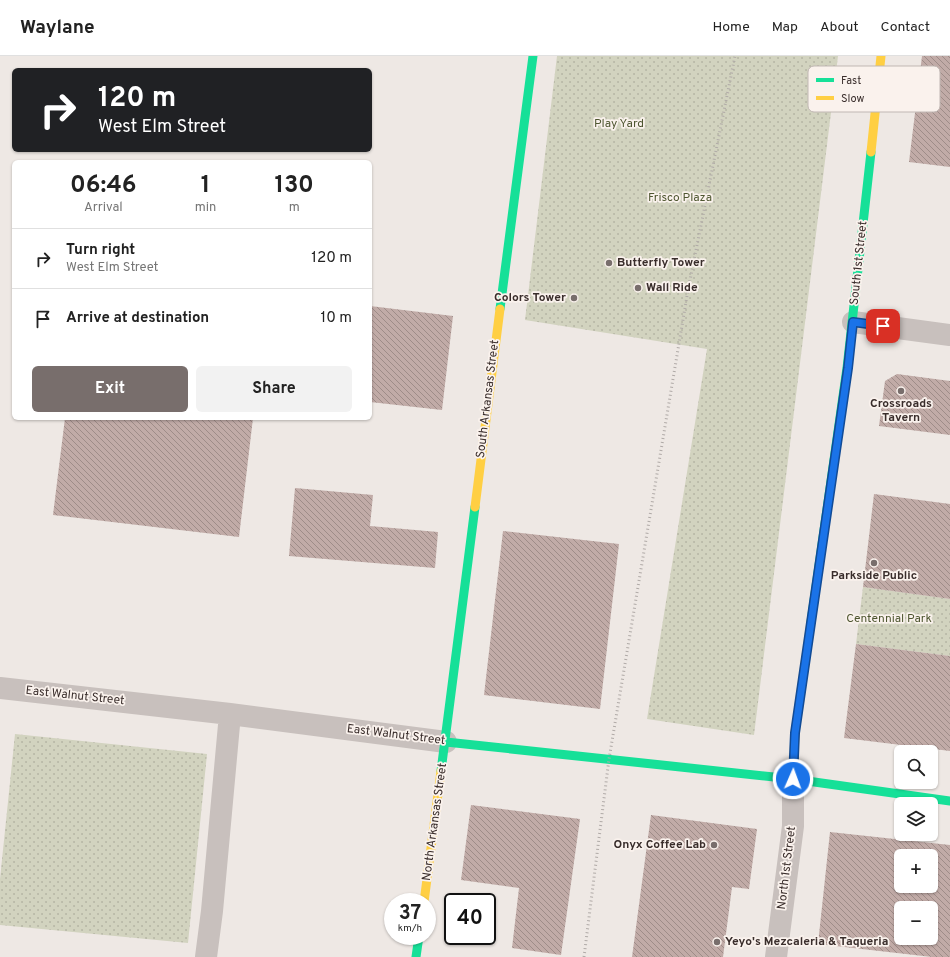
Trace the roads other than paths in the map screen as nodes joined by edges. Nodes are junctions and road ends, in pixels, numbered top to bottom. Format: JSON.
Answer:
{"nodes":[{"id":1,"x":533,"y":56,"type":"edge"},
{"id":2,"x":881,"y":56,"type":"edge"},
{"id":3,"x":880,"y":66,"type":"edge"},
{"id":4,"x":875,"y":112,"type":"edge"},
{"id":5,"x":853,"y":322,"type":"junction"},
{"id":6,"x":950,"y":335,"type":"edge"},
{"id":7,"x":0,"y":690,"type":"edge"},
{"id":8,"x":230,"y":714,"type":"junction"},
{"id":9,"x":446,"y":742,"type":"junction"},
{"id":10,"x":793,"y":779,"type":"junction"},
{"id":11,"x":950,"y":801,"type":"edge"},
{"id":12,"x":425,"y":893,"type":"edge"},
{"id":13,"x":418,"y":945,"type":"edge"},
{"id":14,"x":206,"y":957,"type":"edge"},
{"id":15,"x":416,"y":957,"type":"edge"},
{"id":16,"x":776,"y":957,"type":"edge"}],
"edges":[{"from":1,"to":9,"type":"street","name":"South Arkansas Street"},
{"from":2,"to":3,"type":"street","name":"South 1st Street"},
{"from":4,"to":5,"type":"street","name":"South 1st Street"},
{"from":5,"to":6,"type":"street"},
{"from":5,"to":10,"type":"street","name":"South 1st Street"},
{"from":7,"to":8,"type":"street","name":"East Walnut Street"},
{"from":8,"to":9,"type":"street","name":"East Walnut Street"},
{"from":8,"to":14,"type":"street"},
{"from":9,"to":10,"type":"street","name":"East Walnut Street"},
{"from":9,"to":12,"type":"street","name":"North Arkansas Street"},
{"from":10,"to":11,"type":"street","name":"East Walnut Street"},
{"from":10,"to":16,"type":"street","name":"North 1st Street"},
{"from":13,"to":15,"type":"street"}]}
